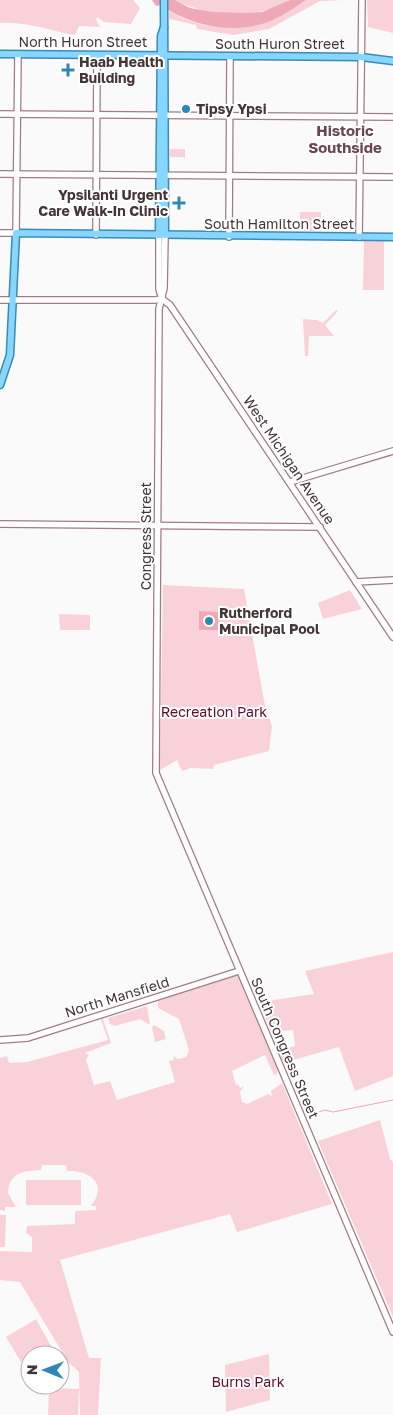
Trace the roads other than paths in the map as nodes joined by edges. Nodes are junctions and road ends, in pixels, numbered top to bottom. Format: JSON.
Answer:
{"nodes":[{"id":1,"x":164,"y":0,"type":"edge"},
{"id":2,"x":362,"y":0,"type":"edge"},
{"id":3,"x":0,"y":54,"type":"edge"},
{"id":4,"x":18,"y":54,"type":"junction"},
{"id":5,"x":97,"y":55,"type":"junction"},
{"id":6,"x":163,"y":55,"type":"junction"},
{"id":7,"x":230,"y":56,"type":"junction"},
{"id":8,"x":361,"y":57,"type":"junction"},
{"id":9,"x":393,"y":61,"type":"edge"},
{"id":10,"x":0,"y":114,"type":"edge"},
{"id":11,"x":18,"y":114,"type":"junction"},
{"id":12,"x":96,"y":114,"type":"junction"},
{"id":13,"x":163,"y":115,"type":"junction"},
{"id":14,"x":230,"y":116,"type":"junction"},
{"id":15,"x":360,"y":116,"type":"junction"},
{"id":16,"x":393,"y":117,"type":"edge"},
{"id":17,"x":0,"y":174,"type":"edge"},
{"id":18,"x":18,"y":174,"type":"junction"},
{"id":19,"x":96,"y":174,"type":"junction"},
{"id":20,"x":162,"y":175,"type":"junction"},
{"id":21,"x":230,"y":175,"type":"junction"},
{"id":22,"x":360,"y":177,"type":"junction"},
{"id":23,"x":393,"y":177,"type":"edge"},
{"id":24,"x":0,"y":233,"type":"edge"},
{"id":25,"x":16,"y":233,"type":"junction"},
{"id":26,"x":96,"y":235,"type":"junction"},
{"id":27,"x":162,"y":235,"type":"junction"},
{"id":28,"x":229,"y":236,"type":"junction"},
{"id":29,"x":359,"y":236,"type":"junction"},
{"id":30,"x":393,"y":237,"type":"edge"},
{"id":31,"x":162,"y":298,"type":"junction"},
{"id":32,"x":0,"y":300,"type":"edge"},
{"id":33,"x":13,"y":300,"type":"junction"},
{"id":34,"x":0,"y":385,"type":"edge"},
{"id":35,"x":393,"y":452,"type":"edge"},
{"id":36,"x":290,"y":482,"type":"junction"},
{"id":37,"x":0,"y":524,"type":"edge"},
{"id":38,"x":158,"y":526,"type":"junction"},
{"id":39,"x":320,"y":527,"type":"junction"},
{"id":40,"x":393,"y":580,"type":"edge"},
{"id":41,"x":356,"y":582,"type":"junction"},
{"id":42,"x":393,"y":638,"type":"edge"},
{"id":43,"x":156,"y":773,"type":"joint"},
{"id":44,"x":240,"y":971,"type":"junction"},
{"id":45,"x":0,"y":1040,"type":"edge"},
{"id":46,"x":393,"y":1332,"type":"edge"}],
"edges":[{"from":1,"to":6,"type":"main road"},
{"from":2,"to":8,"type":"street"},
{"from":3,"to":4,"type":"main road","name":"North Huron Street"},
{"from":4,"to":5,"type":"main road","name":"North Huron Street"},
{"from":4,"to":11,"type":"street"},
{"from":5,"to":6,"type":"main road","name":"North Huron Street"},
{"from":5,"to":12,"type":"street"},
{"from":6,"to":7,"type":"main road","name":"South Huron Street"},
{"from":6,"to":13,"type":"main road"},
{"from":7,"to":8,"type":"main road","name":"South Huron Street"},
{"from":7,"to":14,"type":"street"},
{"from":8,"to":9,"type":"main road","name":"South Huron Street"},
{"from":8,"to":15,"type":"street"},
{"from":10,"to":11,"type":"street"},
{"from":11,"to":12,"type":"street"},
{"from":11,"to":18,"type":"street"},
{"from":12,"to":13,"type":"street"},
{"from":12,"to":19,"type":"street"},
{"from":13,"to":14,"type":"street"},
{"from":13,"to":20,"type":"main road"},
{"from":14,"to":15,"type":"street"},
{"from":14,"to":21,"type":"street"},
{"from":15,"to":16,"type":"street"},
{"from":15,"to":22,"type":"street"},
{"from":17,"to":18,"type":"street"},
{"from":18,"to":19,"type":"street"},
{"from":18,"to":25,"type":"street"},
{"from":19,"to":20,"type":"street"},
{"from":19,"to":26,"type":"street"},
{"from":20,"to":21,"type":"street"},
{"from":20,"to":27,"type":"main road"},
{"from":21,"to":22,"type":"street"},
{"from":21,"to":28,"type":"street"},
{"from":22,"to":23,"type":"street"},
{"from":22,"to":29,"type":"street"},
{"from":24,"to":25,"type":"street"},
{"from":25,"to":26,"type":"main road","name":"South Hamilton Street"},
{"from":25,"to":33,"type":"main road"},
{"from":26,"to":27,"type":"main road","name":"South Hamilton Street"},
{"from":27,"to":28,"type":"main road","name":"South Hamilton Street"},
{"from":27,"to":31,"type":"street"},
{"from":28,"to":29,"type":"main road","name":"South Hamilton Street"},
{"from":29,"to":30,"type":"main road","name":"South Hamilton Street"},
{"from":31,"to":33,"type":"street"},
{"from":31,"to":36,"type":"street","name":"West Michigan Avenue"},
{"from":31,"to":38,"type":"street","name":"Congress Street"},
{"from":32,"to":33,"type":"street"},
{"from":33,"to":34,"type":"main road"},
{"from":35,"to":36,"type":"street"},
{"from":36,"to":39,"type":"street","name":"West Michigan Avenue"},
{"from":37,"to":38,"type":"street"},
{"from":38,"to":39,"type":"street"},
{"from":38,"to":43,"type":"street","name":"Congress Street"},
{"from":39,"to":41,"type":"street","name":"West Michigan Avenue"},
{"from":40,"to":41,"type":"street"},
{"from":41,"to":42,"type":"street","name":"West Michigan Avenue"},
{"from":43,"to":44,"type":"street","name":"South Congress Street"},
{"from":44,"to":45,"type":"street","name":"North Mansfield"},
{"from":44,"to":46,"type":"street","name":"South Congress Street"}]}
